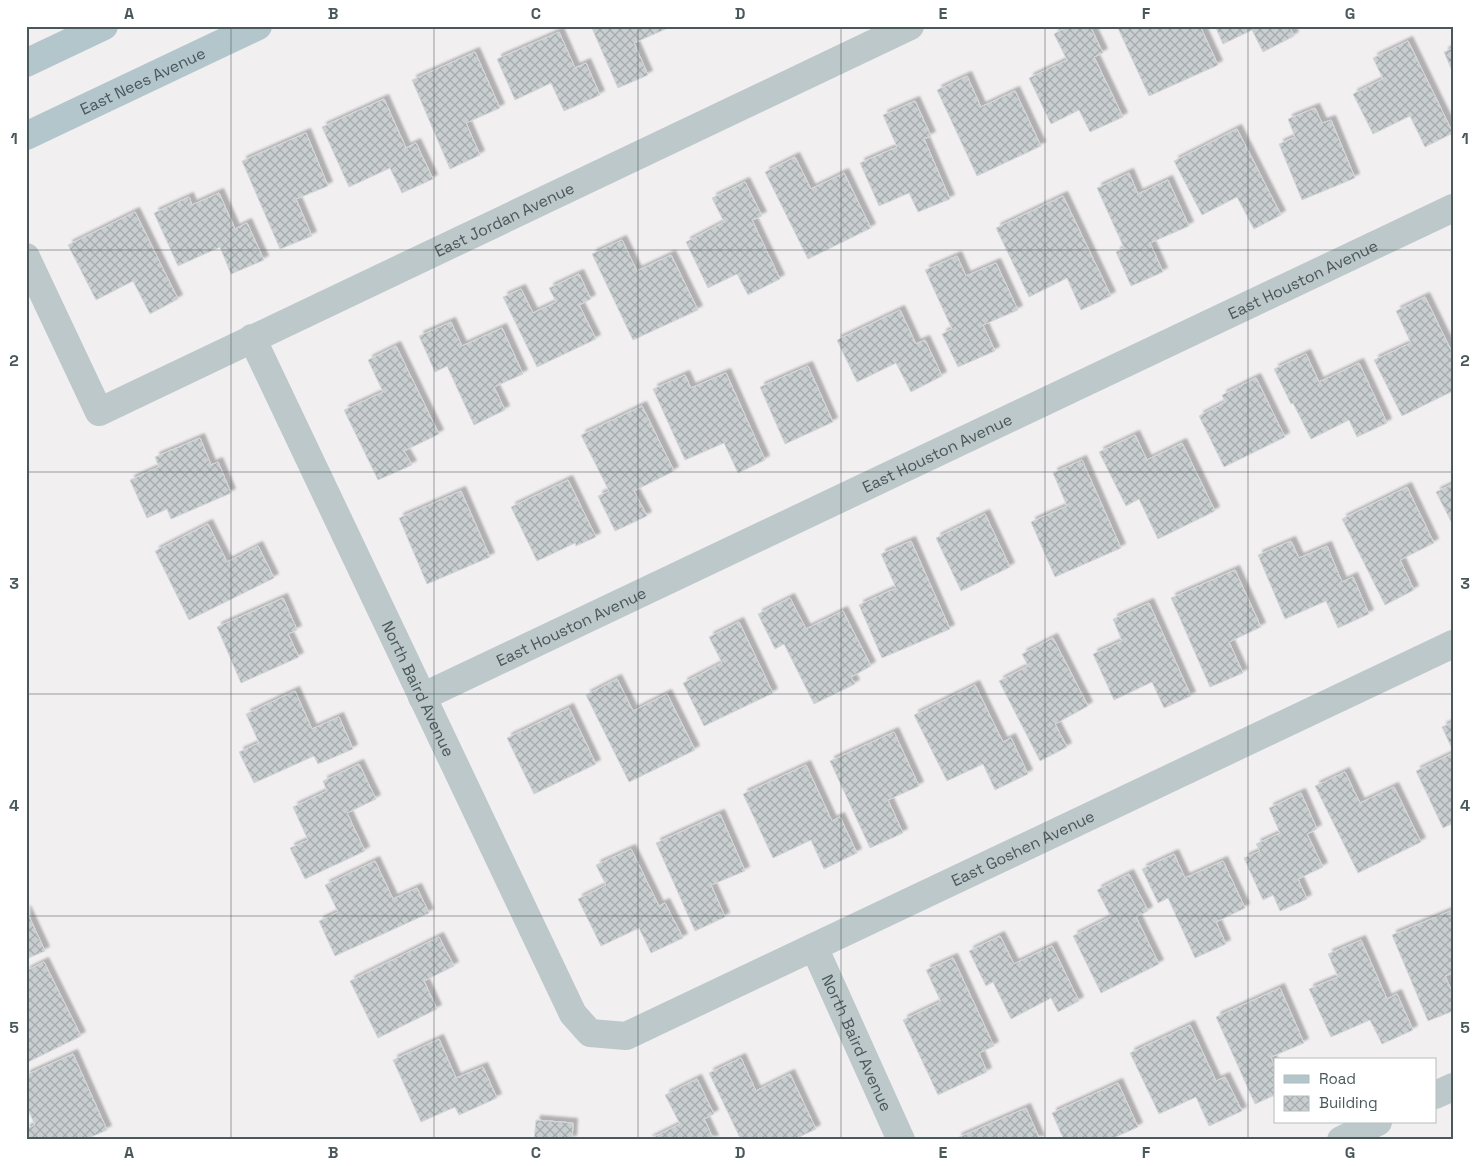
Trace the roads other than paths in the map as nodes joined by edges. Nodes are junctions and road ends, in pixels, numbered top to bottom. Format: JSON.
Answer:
{"nodes":[{"id":1,"x":104,"y":26,"type":"edge"},
{"id":2,"x":258,"y":26,"type":"edge"},
{"id":3,"x":910,"y":26,"type":"edge"},
{"id":4,"x":26,"y":63,"type":"edge"},
{"id":5,"x":26,"y":136,"type":"edge"},
{"id":6,"x":1453,"y":208,"type":"edge"},
{"id":7,"x":26,"y":257,"type":"edge"},
{"id":8,"x":252,"y":338,"type":"junction"},
{"id":9,"x":1453,"y":644,"type":"edge"},
{"id":10,"x":422,"y":697,"type":"junction"},
{"id":11,"x":814,"y":947,"type":"junction"},
{"id":12,"x":590,"y":1033,"type":"joint"},
{"id":13,"x":1453,"y":1087,"type":"edge"},
{"id":14,"x":1436,"y":1095,"type":"edge"},
{"id":15,"x":1374,"y":1124,"type":"edge"},
{"id":16,"x":901,"y":1140,"type":"edge"},
{"id":17,"x":1341,"y":1140,"type":"edge"}],
"edges":[{"from":1,"to":4,"type":"main road"},
{"from":2,"to":5,"type":"main road","name":"East Nees Avenue"},
{"from":3,"to":8,"type":"street","name":"East Jordan Avenue"},
{"from":6,"to":10,"type":"street","name":"East Houston Avenue"},
{"from":7,"to":8,"type":"street","name":"East Jordan Avenue"},
{"from":8,"to":10,"type":"street","name":"North Baird Avenue"},
{"from":9,"to":11,"type":"street","name":"East Goshen Avenue"},
{"from":10,"to":12,"type":"street","name":"North Baird Avenue"},
{"from":11,"to":12,"type":"street","name":"East Goshen Avenue"},
{"from":11,"to":16,"type":"street","name":"North Baird Avenue"},
{"from":13,"to":14,"type":"street"},
{"from":15,"to":17,"type":"street"}]}
